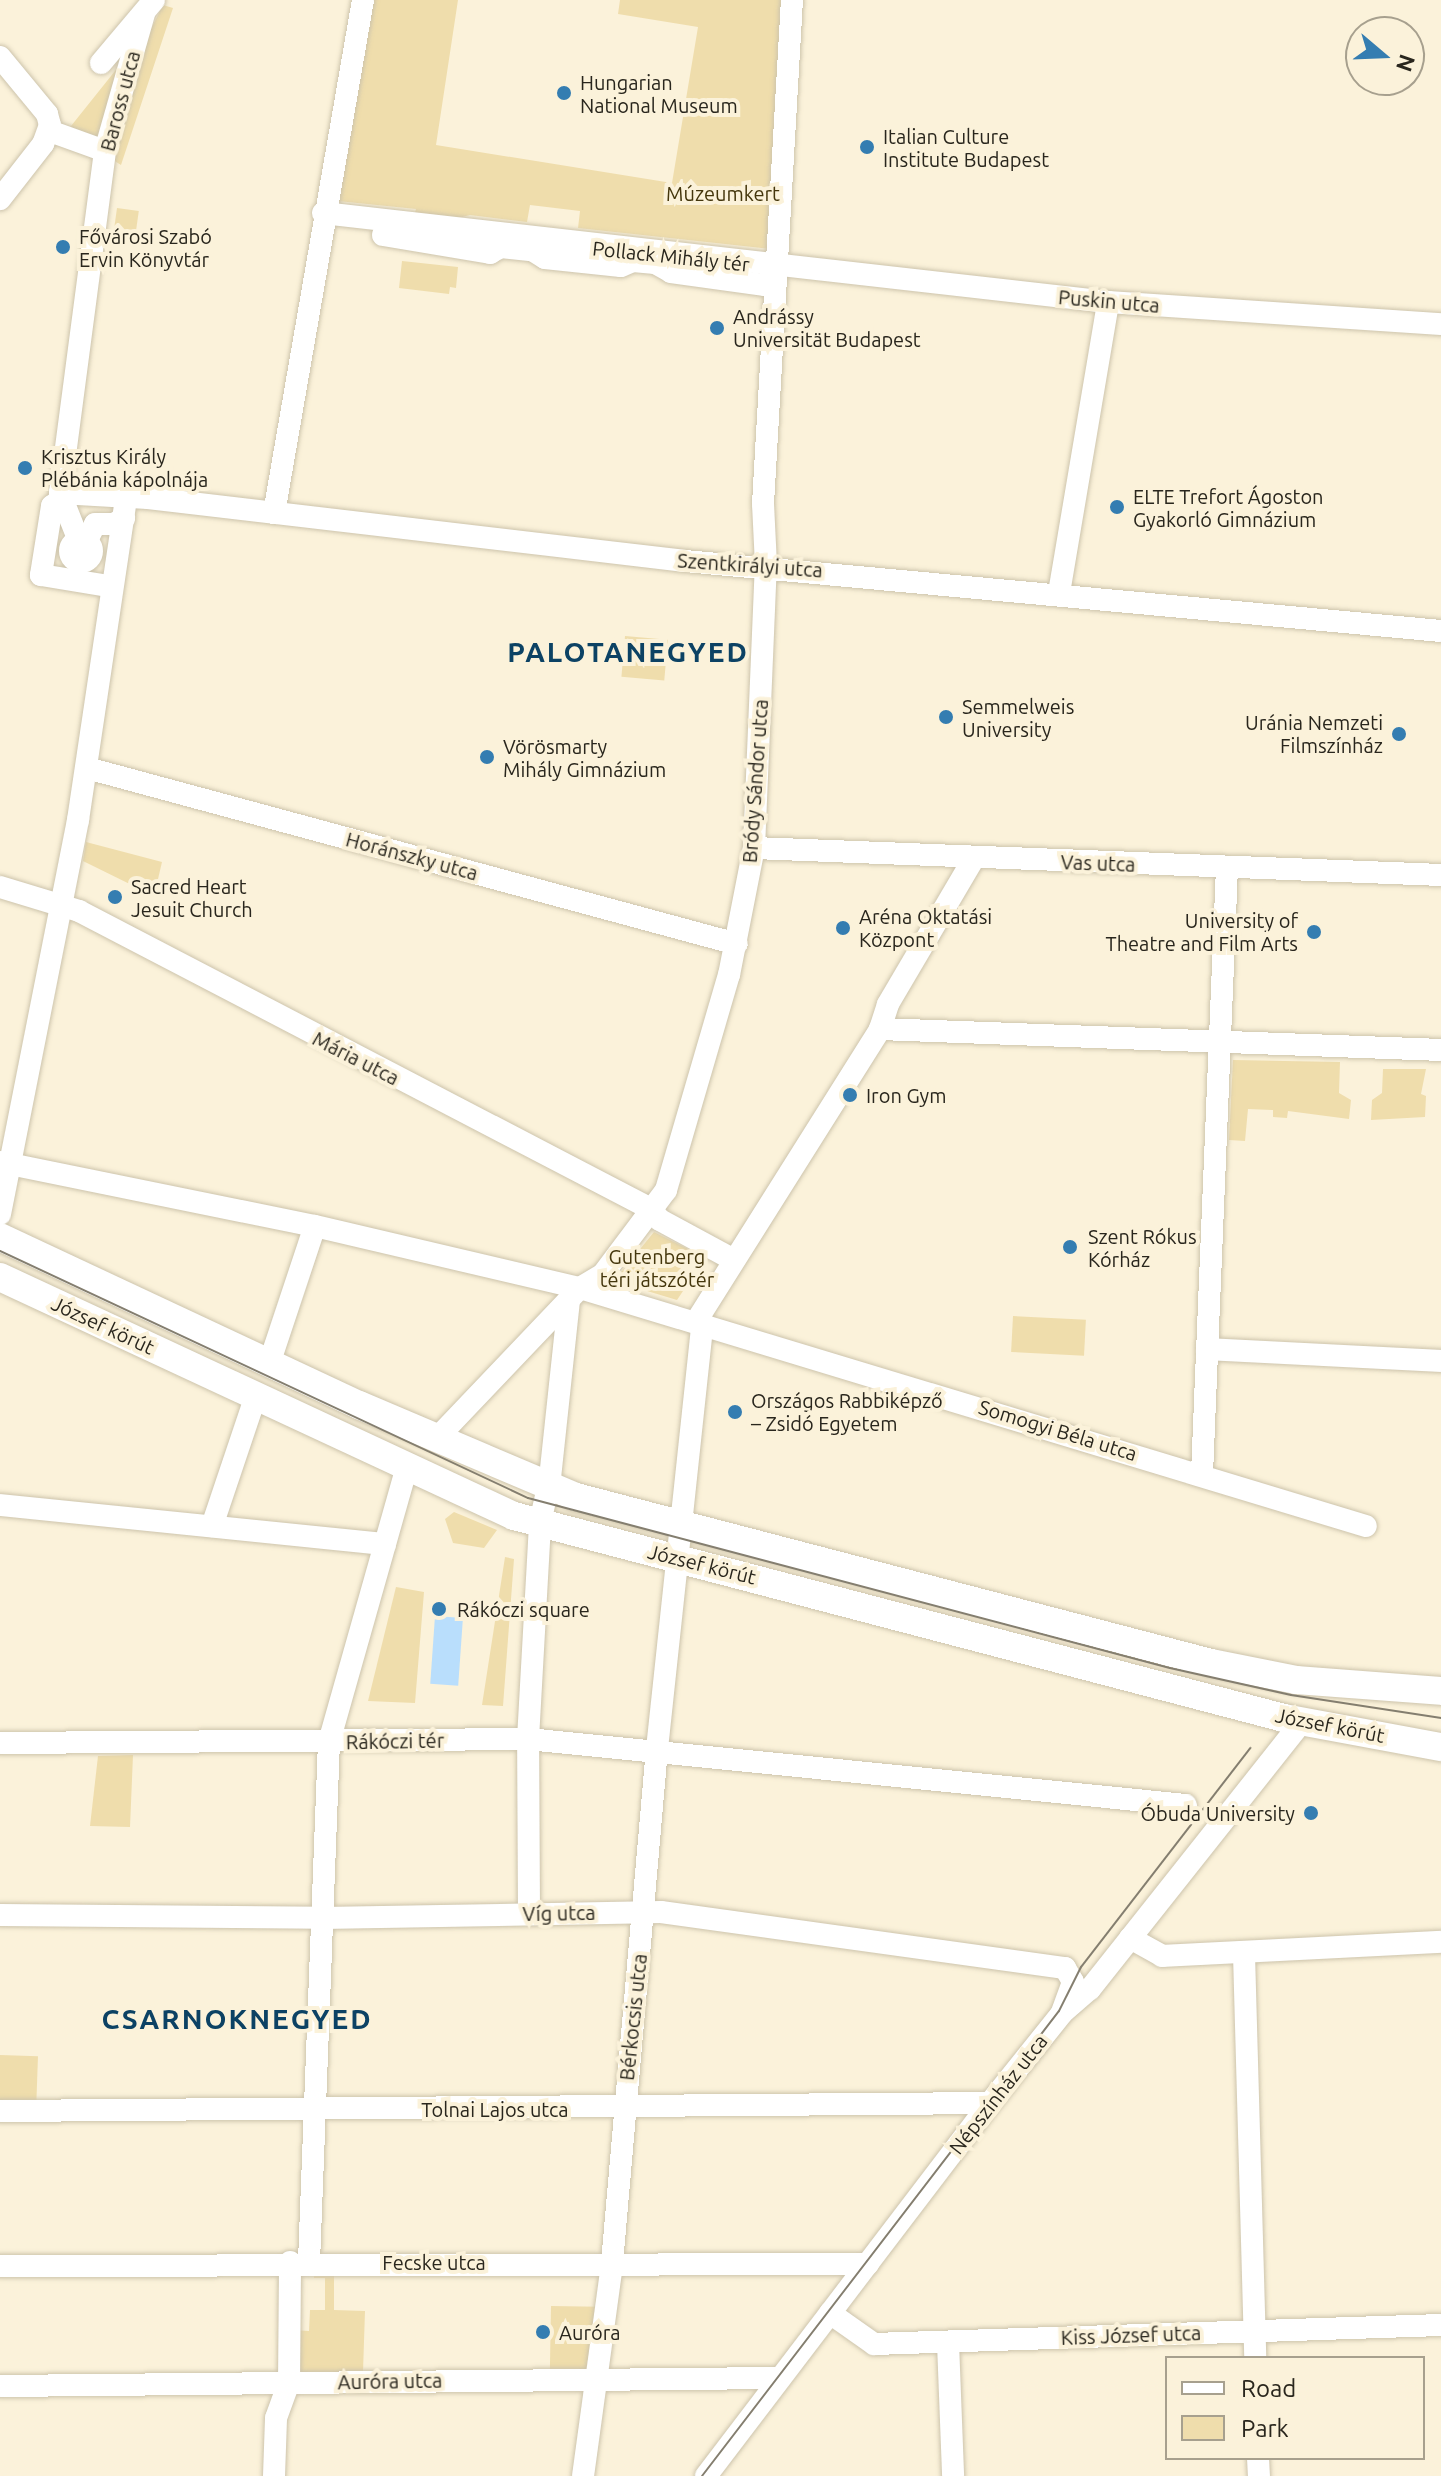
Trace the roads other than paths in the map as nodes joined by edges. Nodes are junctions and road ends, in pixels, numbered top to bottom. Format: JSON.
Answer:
{"nodes":[{"id":1,"x":363,"y":0,"type":"edge"},
{"id":2,"x":792,"y":0,"type":"edge"},
{"id":3,"x":149,"y":7,"type":"edge"},
{"id":4,"x":0,"y":57,"type":"edge"},
{"id":5,"x":101,"y":63,"type":"dead end"},
{"id":6,"x":52,"y":124,"type":"junction"},
{"id":7,"x":105,"y":151,"type":"junction"},
{"id":8,"x":0,"y":199,"type":"edge"},
{"id":9,"x":323,"y":213,"type":"junction"},
{"id":10,"x":778,"y":267,"type":"junction"},
{"id":11,"x":1108,"y":302,"type":"junction"},
{"id":12,"x":1441,"y":324,"type":"edge"},
{"id":13,"x":61,"y":496,"type":"junction"},
{"id":14,"x":125,"y":509,"type":"junction"},
{"id":15,"x":274,"y":513,"type":"junction"},
{"id":16,"x":85,"y":547,"type":"junction"},
{"id":17,"x":766,"y":565,"type":"junction"},
{"id":18,"x":112,"y":591,"type":"junction"},
{"id":19,"x":1059,"y":593,"type":"junction"},
{"id":20,"x":1441,"y":631,"type":"edge"},
{"id":21,"x":87,"y":768,"type":"junction"},
{"id":22,"x":754,"y":848,"type":"junction"},
{"id":23,"x":974,"y":858,"type":"junction"},
{"id":24,"x":1227,"y":868,"type":"junction"},
{"id":25,"x":1441,"y":875,"type":"edge"},
{"id":26,"x":5,"y":888,"type":"edge"},
{"id":27,"x":63,"y":903,"type":"junction"},
{"id":28,"x":737,"y":944,"type":"junction"},
{"id":29,"x":880,"y":1029,"type":"junction"},
{"id":30,"x":1220,"y":1042,"type":"junction"},
{"id":31,"x":1438,"y":1050,"type":"edge"},
{"id":32,"x":4,"y":1163,"type":"edge"},
{"id":33,"x":651,"y":1209,"type":"junction"},
{"id":34,"x":0,"y":1214,"type":"edge"},
{"id":35,"x":315,"y":1226,"type":"junction"},
{"id":36,"x":0,"y":1237,"type":"edge"},
{"id":37,"x":732,"y":1259,"type":"junction"},
{"id":38,"x":0,"y":1277,"type":"edge"},
{"id":39,"x":574,"y":1294,"type":"junction"},
{"id":40,"x":700,"y":1321,"type":"junction"},
{"id":41,"x":1207,"y":1349,"type":"junction"},
{"id":42,"x":1441,"y":1361,"type":"edge"},
{"id":43,"x":269,"y":1364,"type":"junction"},
{"id":44,"x":256,"y":1395,"type":"junction"},
{"id":45,"x":439,"y":1436,"type":"junction"},
{"id":46,"x":406,"y":1469,"type":"junction"},
{"id":47,"x":1202,"y":1474,"type":"junction"},
{"id":48,"x":549,"y":1484,"type":"junction"},
{"id":49,"x":0,"y":1505,"type":"edge"},
{"id":50,"x":540,"y":1523,"type":"junction"},
{"id":51,"x":212,"y":1526,"type":"junction"},
{"id":52,"x":681,"y":1526,"type":"junction"},
{"id":53,"x":1366,"y":1526,"type":"dead end"},
{"id":54,"x":385,"y":1544,"type":"junction"},
{"id":55,"x":678,"y":1557,"type":"junction"},
{"id":56,"x":1441,"y":1691,"type":"edge"},
{"id":57,"x":1302,"y":1722,"type":"junction"},
{"id":58,"x":528,"y":1739,"type":"junction"},
{"id":59,"x":329,"y":1742,"type":"junction"},
{"id":60,"x":0,"y":1743,"type":"edge"},
{"id":61,"x":1441,"y":1747,"type":"edge"},
{"id":62,"x":657,"y":1749,"type":"junction"},
{"id":63,"x":1186,"y":1805,"type":"dead end"},
{"id":64,"x":643,"y":1911,"type":"junction"},
{"id":65,"x":529,"y":1913,"type":"junction"},
{"id":66,"x":0,"y":1915,"type":"edge"},
{"id":67,"x":322,"y":1918,"type":"junction"},
{"id":68,"x":1130,"y":1938,"type":"junction"},
{"id":69,"x":1441,"y":1942,"type":"edge"},
{"id":70,"x":1244,"y":1954,"type":"junction"},
{"id":71,"x":1062,"y":2013,"type":"junction"},
{"id":72,"x":990,"y":2103,"type":"junction"},
{"id":73,"x":624,"y":2108,"type":"junction"},
{"id":74,"x":0,"y":2111,"type":"edge"},
{"id":75,"x":314,"y":2111,"type":"junction"},
{"id":76,"x":300,"y":2262,"type":"junction"},
{"id":77,"x":612,"y":2263,"type":"junction"},
{"id":78,"x":868,"y":2264,"type":"junction"},
{"id":79,"x":0,"y":2266,"type":"edge"},
{"id":80,"x":830,"y":2313,"type":"junction"},
{"id":81,"x":1441,"y":2325,"type":"edge"},
{"id":82,"x":1254,"y":2330,"type":"junction"},
{"id":83,"x":948,"y":2343,"type":"junction"},
{"id":84,"x":1255,"y":2356,"type":"edge"},
{"id":85,"x":598,"y":2377,"type":"junction"},
{"id":86,"x":780,"y":2378,"type":"junction"},
{"id":87,"x":289,"y":2383,"type":"junction"},
{"id":88,"x":0,"y":2386,"type":"edge"},
{"id":89,"x":274,"y":2476,"type":"edge"},
{"id":90,"x":583,"y":2476,"type":"edge"},
{"id":91,"x":706,"y":2476,"type":"edge"},
{"id":92,"x":953,"y":2476,"type":"edge"}],
"edges":[{"from":1,"to":9,"type":"street"},
{"from":2,"to":10,"type":"street","name":"Bródy Sándor utca"},
{"from":3,"to":5,"type":"street","name":"Baross utca"},
{"from":3,"to":7,"type":"street","name":"Baross utca"},
{"from":4,"to":6,"type":"street"},
{"from":6,"to":7,"type":"street"},
{"from":6,"to":8,"type":"street"},
{"from":7,"to":13,"type":"street","name":"Baross utca"},
{"from":9,"to":10,"type":"street","name":"Pollack Mihály tér"},
{"from":9,"to":15,"type":"street"},
{"from":10,"to":11,"type":"street","name":"Puskin utca"},
{"from":10,"to":17,"type":"street","name":"Bródy Sándor utca"},
{"from":11,"to":12,"type":"street","name":"Puskin utca"},
{"from":11,"to":19,"type":"street"},
{"from":13,"to":14,"type":"street","name":"Szentkirályi utca"},
{"from":13,"to":16,"type":"street"},
{"from":13,"to":18,"type":"street","name":"Baross utca"},
{"from":14,"to":15,"type":"street","name":"Szentkirályi utca"},
{"from":14,"to":16,"type":"street"},
{"from":14,"to":18,"type":"street"},
{"from":15,"to":17,"type":"street","name":"Szentkirályi utca"},
{"from":16,"to":18,"type":"street"},
{"from":17,"to":19,"type":"street","name":"Szentkirályi utca"},
{"from":17,"to":22,"type":"street","name":"Bródy Sándor utca"},
{"from":18,"to":21,"type":"street"},
{"from":19,"to":20,"type":"street","name":"Szentkirályi utca"},
{"from":21,"to":27,"type":"street"},
{"from":21,"to":28,"type":"street","name":"Horánszky utca"},
{"from":22,"to":23,"type":"street","name":"Vas utca"},
{"from":22,"to":28,"type":"street","name":"Bródy Sándor utca"},
{"from":23,"to":24,"type":"street","name":"Vas utca"},
{"from":23,"to":29,"type":"street"},
{"from":24,"to":25,"type":"street","name":"Vas utca"},
{"from":24,"to":30,"type":"street"},
{"from":26,"to":27,"type":"street","name":"Mária utca"},
{"from":27,"to":32,"type":"street"},
{"from":27,"to":33,"type":"street","name":"Mária utca"},
{"from":28,"to":33,"type":"street","name":"Bródy Sándor utca"},
{"from":29,"to":30,"type":"street"},
{"from":29,"to":37,"type":"street"},
{"from":30,"to":31,"type":"street"},
{"from":30,"to":41,"type":"street"},
{"from":32,"to":34,"type":"street"},
{"from":32,"to":35,"type":"street","name":"Somogyi Béla utca"},
{"from":33,"to":37,"type":"street","name":"Mária utca"},
{"from":33,"to":39,"type":"street","name":"Bródy Sándor utca"},
{"from":35,"to":39,"type":"street","name":"Somogyi Béla utca"},
{"from":35,"to":43,"type":"street"},
{"from":36,"to":43,"type":"main road","name":"József körút"},
{"from":37,"to":40,"type":"street"},
{"from":38,"to":44,"type":"main road","name":"József körút"},
{"from":39,"to":40,"type":"street","name":"Somogyi Béla utca"},
{"from":39,"to":45,"type":"street","name":"Bródy Sándor utca"},
{"from":39,"to":48,"type":"street"},
{"from":40,"to":47,"type":"street","name":"Somogyi Béla utca"},
{"from":40,"to":52,"type":"street","name":"Bérkocsis utca"},
{"from":41,"to":42,"type":"street"},
{"from":41,"to":47,"type":"street"},
{"from":43,"to":45,"type":"main road","name":"József körút"},
{"from":44,"to":46,"type":"main road","name":"József körút"},
{"from":44,"to":51,"type":"street"},
{"from":45,"to":48,"type":"main road","name":"József körút"},
{"from":46,"to":50,"type":"main road","name":"József körút"},
{"from":46,"to":54,"type":"street","name":"Rákóczi tér"},
{"from":47,"to":53,"type":"street","name":"Somogyi Béla utca"},
{"from":48,"to":50,"type":"street"},
{"from":48,"to":52,"type":"main road","name":"József körút"},
{"from":49,"to":51,"type":"street"},
{"from":50,"to":55,"type":"main road","name":"József körút"},
{"from":50,"to":58,"type":"street"},
{"from":51,"to":54,"type":"street"},
{"from":52,"to":55,"type":"street","name":"Bérkocsis utca"},
{"from":52,"to":56,"type":"main road","name":"József körút"},
{"from":54,"to":59,"type":"street","name":"Rákóczi tér"},
{"from":55,"to":57,"type":"main road","name":"József körút"},
{"from":55,"to":62,"type":"street","name":"Bérkocsis utca"},
{"from":57,"to":61,"type":"main road","name":"József körút"},
{"from":57,"to":68,"type":"street","name":"Népszínház utca"},
{"from":58,"to":59,"type":"street","name":"Rákóczi tér"},
{"from":58,"to":62,"type":"street","name":"Rákóczi tér"},
{"from":58,"to":65,"type":"street"},
{"from":59,"to":60,"type":"street"},
{"from":59,"to":67,"type":"street"},
{"from":62,"to":63,"type":"street","name":"Rákóczi tér"},
{"from":62,"to":64,"type":"street","name":"Bérkocsis utca"},
{"from":64,"to":65,"type":"street","name":"Víg utca"},
{"from":64,"to":71,"type":"street","name":"Víg utca"},
{"from":64,"to":73,"type":"street","name":"Bérkocsis utca"},
{"from":65,"to":67,"type":"street","name":"Víg utca"},
{"from":66,"to":67,"type":"street","name":"Víg utca"},
{"from":67,"to":75,"type":"street"},
{"from":68,"to":70,"type":"street"},
{"from":68,"to":71,"type":"street","name":"Népszínház utca"},
{"from":69,"to":70,"type":"street"},
{"from":70,"to":82,"type":"street"},
{"from":71,"to":72,"type":"street","name":"Népszínház utca"},
{"from":72,"to":73,"type":"street","name":"Tolnai Lajos utca"},
{"from":72,"to":78,"type":"street","name":"Népszínház utca"},
{"from":73,"to":75,"type":"street","name":"Tolnai Lajos utca"},
{"from":73,"to":77,"type":"street","name":"Bérkocsis utca"},
{"from":74,"to":75,"type":"street","name":"Tolnai Lajos utca"},
{"from":75,"to":76,"type":"street"},
{"from":76,"to":77,"type":"street","name":"Fecske utca"},
{"from":76,"to":79,"type":"street","name":"Fecske utca"},
{"from":76,"to":87,"type":"street"},
{"from":77,"to":78,"type":"street","name":"Fecske utca"},
{"from":77,"to":85,"type":"street","name":"Bérkocsis utca"},
{"from":78,"to":80,"type":"street","name":"Népszínház utca"},
{"from":80,"to":83,"type":"street","name":"Kiss József utca"},
{"from":80,"to":86,"type":"street","name":"Népszínház utca"},
{"from":81,"to":82,"type":"street","name":"Kiss József utca"},
{"from":82,"to":83,"type":"street","name":"Kiss József utca"},
{"from":82,"to":84,"type":"street"},
{"from":83,"to":92,"type":"street"},
{"from":85,"to":86,"type":"street","name":"Auróra utca"},
{"from":85,"to":87,"type":"street","name":"Auróra utca"},
{"from":85,"to":90,"type":"street","name":"Bérkocsis utca"},
{"from":86,"to":91,"type":"street","name":"Népszínház utca"},
{"from":87,"to":88,"type":"street","name":"Auróra utca"},
{"from":87,"to":89,"type":"street"}]}
